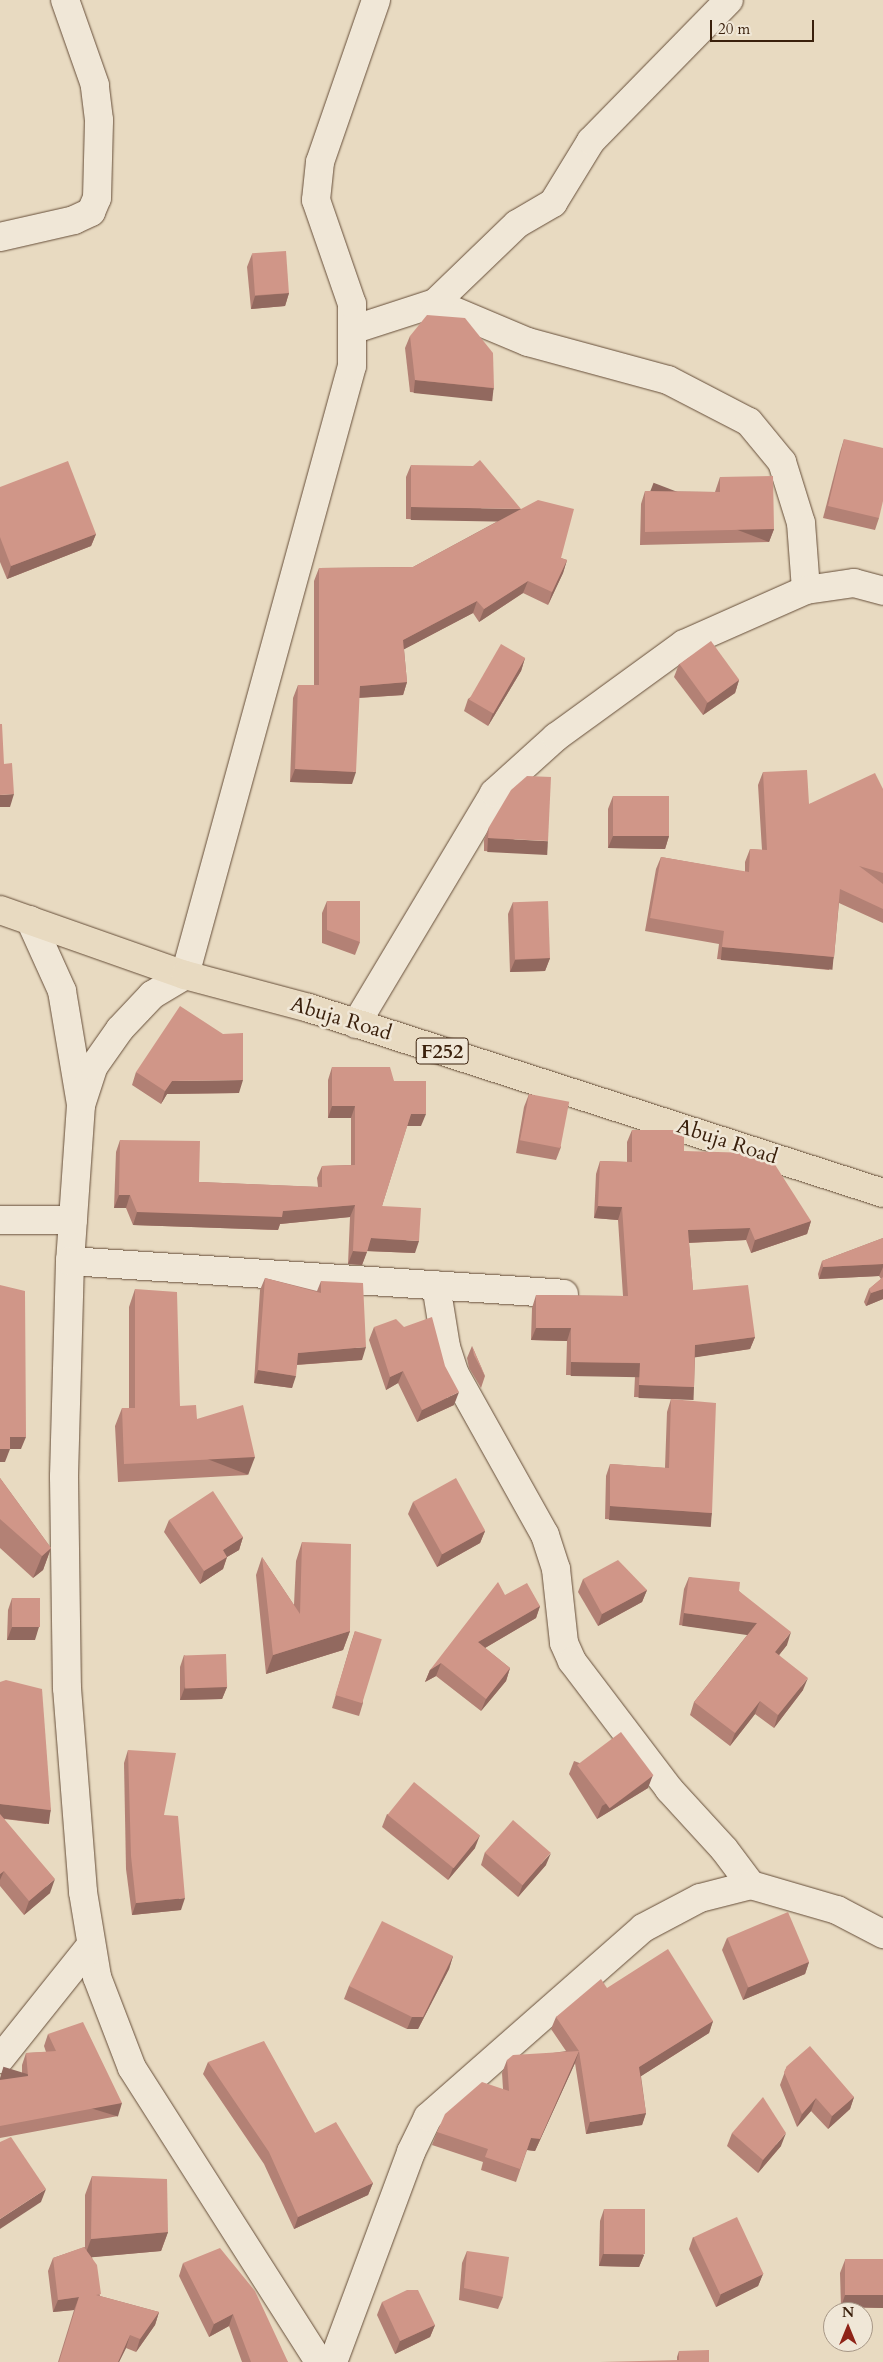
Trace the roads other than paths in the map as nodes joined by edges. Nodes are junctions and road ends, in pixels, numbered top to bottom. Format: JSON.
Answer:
{"nodes":[{"id":1,"x":65,"y":0,"type":"edge"},
{"id":2,"x":376,"y":0,"type":"edge"},
{"id":3,"x":729,"y":0,"type":"edge"},
{"id":4,"x":0,"y":237,"type":"edge"},
{"id":5,"x":435,"y":303,"type":"junction"},
{"id":6,"x":352,"y":330,"type":"junction"},
{"id":7,"x":806,"y":590,"type":"junction"},
{"id":8,"x":883,"y":591,"type":"edge"},
{"id":9,"x":0,"y":910,"type":"edge"},
{"id":10,"x":30,"y":920,"type":"junction"},
{"id":11,"x":186,"y":975,"type":"junction"},
{"id":12,"x":356,"y":1024,"type":"junction"},
{"id":13,"x":81,"y":1105,"type":"junction"},
{"id":14,"x":883,"y":1193,"type":"edge"},
{"id":15,"x":0,"y":1220,"type":"edge"},
{"id":16,"x":72,"y":1220,"type":"junction"},
{"id":17,"x":70,"y":1261,"type":"junction"},
{"id":18,"x":436,"y":1285,"type":"junction"},
{"id":19,"x":564,"y":1294,"type":"edge"},
{"id":20,"x":751,"y":1886,"type":"junction"},
{"id":21,"x":883,"y":1934,"type":"edge"},
{"id":22,"x":92,"y":1946,"type":"junction"},
{"id":23,"x":0,"y":2059,"type":"edge"},
{"id":24,"x":319,"y":2362,"type":"edge"},
{"id":25,"x":333,"y":2362,"type":"edge"}],
"edges":[{"from":1,"to":4,"type":"street"},
{"from":2,"to":6,"type":"street"},
{"from":3,"to":5,"type":"street"},
{"from":5,"to":6,"type":"street"},
{"from":5,"to":7,"type":"street"},
{"from":6,"to":11,"type":"street"},
{"from":7,"to":8,"type":"street"},
{"from":7,"to":12,"type":"street"},
{"from":9,"to":10,"type":"main road","name":"Abuja Road","number":"F252"},
{"from":10,"to":11,"type":"main road","name":"Abuja Road","number":"F252"},
{"from":10,"to":13,"type":"street"},
{"from":11,"to":12,"type":"main road","name":"Abuja Road","number":"F252"},
{"from":11,"to":13,"type":"street"},
{"from":12,"to":14,"type":"main road","name":"Abuja Road","number":"F252"},
{"from":13,"to":16,"type":"street"},
{"from":15,"to":16,"type":"street"},
{"from":16,"to":17,"type":"street"},
{"from":17,"to":18,"type":"street"},
{"from":17,"to":22,"type":"street"},
{"from":18,"to":19,"type":"street"},
{"from":18,"to":20,"type":"street"},
{"from":20,"to":21,"type":"street"},
{"from":20,"to":25,"type":"street"},
{"from":22,"to":23,"type":"street"},
{"from":22,"to":24,"type":"street"}]}
